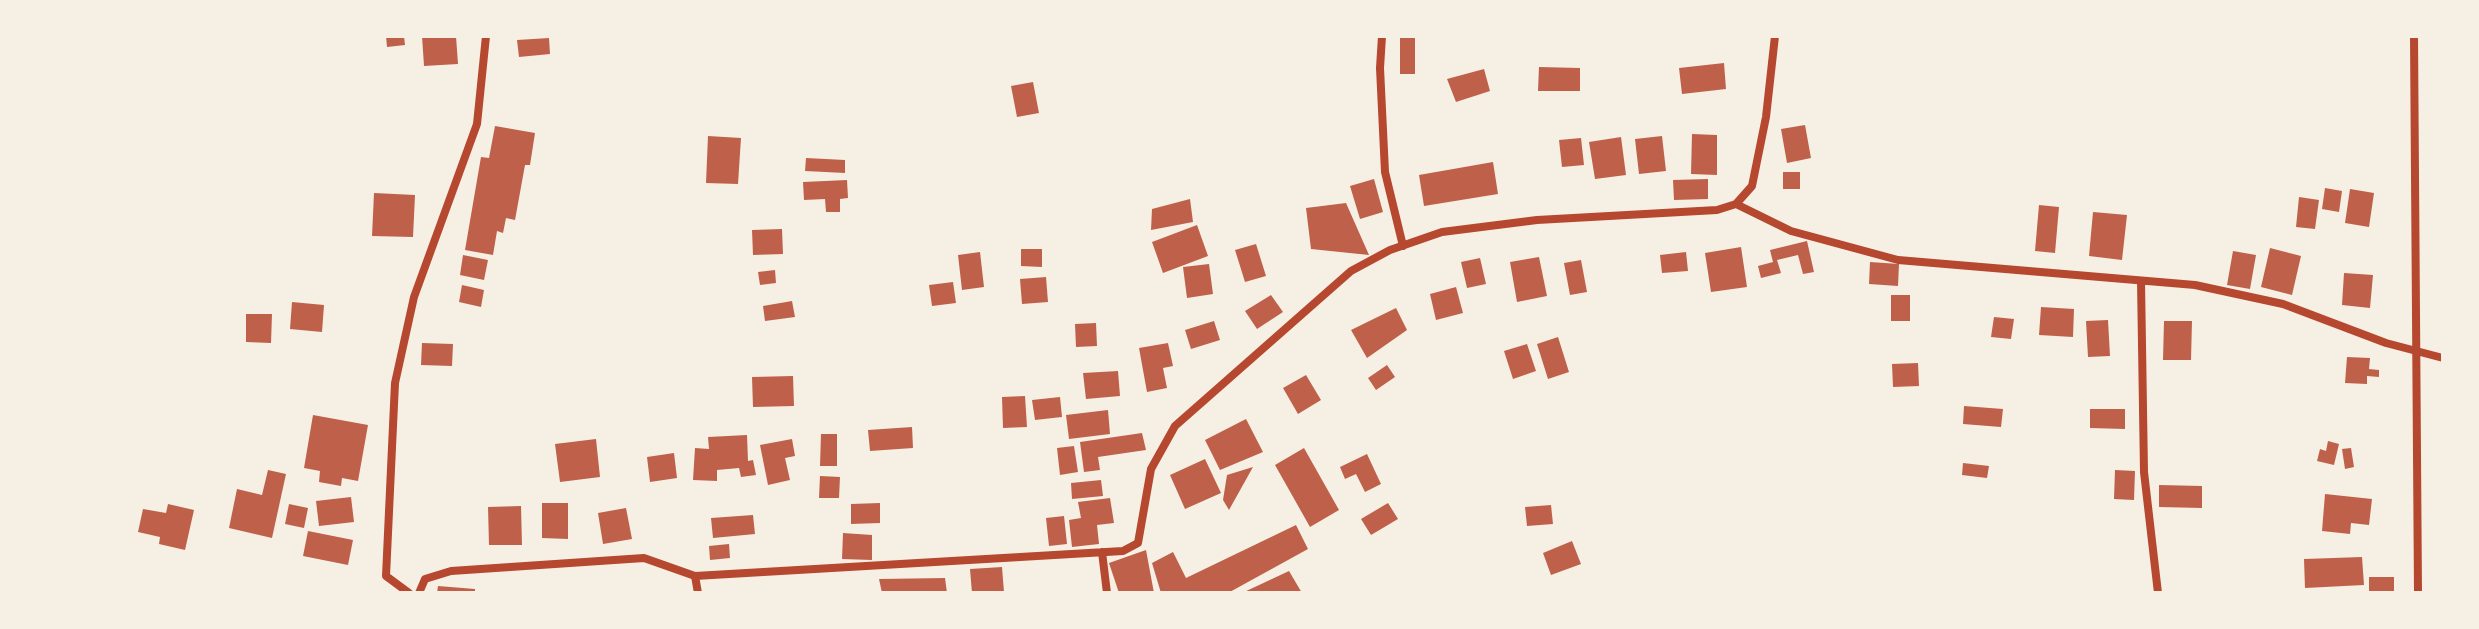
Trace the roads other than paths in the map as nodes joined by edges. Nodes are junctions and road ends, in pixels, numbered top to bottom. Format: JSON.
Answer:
{"nodes":[{"id":1,"x":486,"y":36,"type":"edge"},
{"id":2,"x":1382,"y":36,"type":"edge"},
{"id":3,"x":1775,"y":36,"type":"edge"},
{"id":4,"x":2414,"y":36,"type":"edge"},
{"id":5,"x":1736,"y":204,"type":"junction"},
{"id":6,"x":1403,"y":246,"type":"junction"},
{"id":7,"x":2141,"y":281,"type":"junction"},
{"id":8,"x":2416,"y":351,"type":"junction"},
{"id":9,"x":2443,"y":358,"type":"edge"},
{"id":10,"x":1102,"y":552,"type":"junction"},
{"id":11,"x":695,"y":576,"type":"junction"},
{"id":12,"x":409,"y":593,"type":"edge"},
{"id":13,"x":419,"y":593,"type":"edge"},
{"id":14,"x":698,"y":593,"type":"edge"},
{"id":15,"x":1107,"y":593,"type":"edge"},
{"id":16,"x":2158,"y":593,"type":"edge"},
{"id":17,"x":2418,"y":593,"type":"edge"}],
"edges":[{"from":1,"to":12,"type":"street"},
{"from":2,"to":6,"type":"street"},
{"from":3,"to":5,"type":"street"},
{"from":4,"to":8,"type":"street"},
{"from":5,"to":6,"type":"street"},
{"from":5,"to":7,"type":"street"},
{"from":6,"to":10,"type":"street"},
{"from":7,"to":8,"type":"street"},
{"from":7,"to":16,"type":"street"},
{"from":8,"to":9,"type":"street"},
{"from":8,"to":17,"type":"street"},
{"from":10,"to":11,"type":"street"},
{"from":10,"to":15,"type":"street"},
{"from":11,"to":13,"type":"street"},
{"from":11,"to":14,"type":"street"}]}
